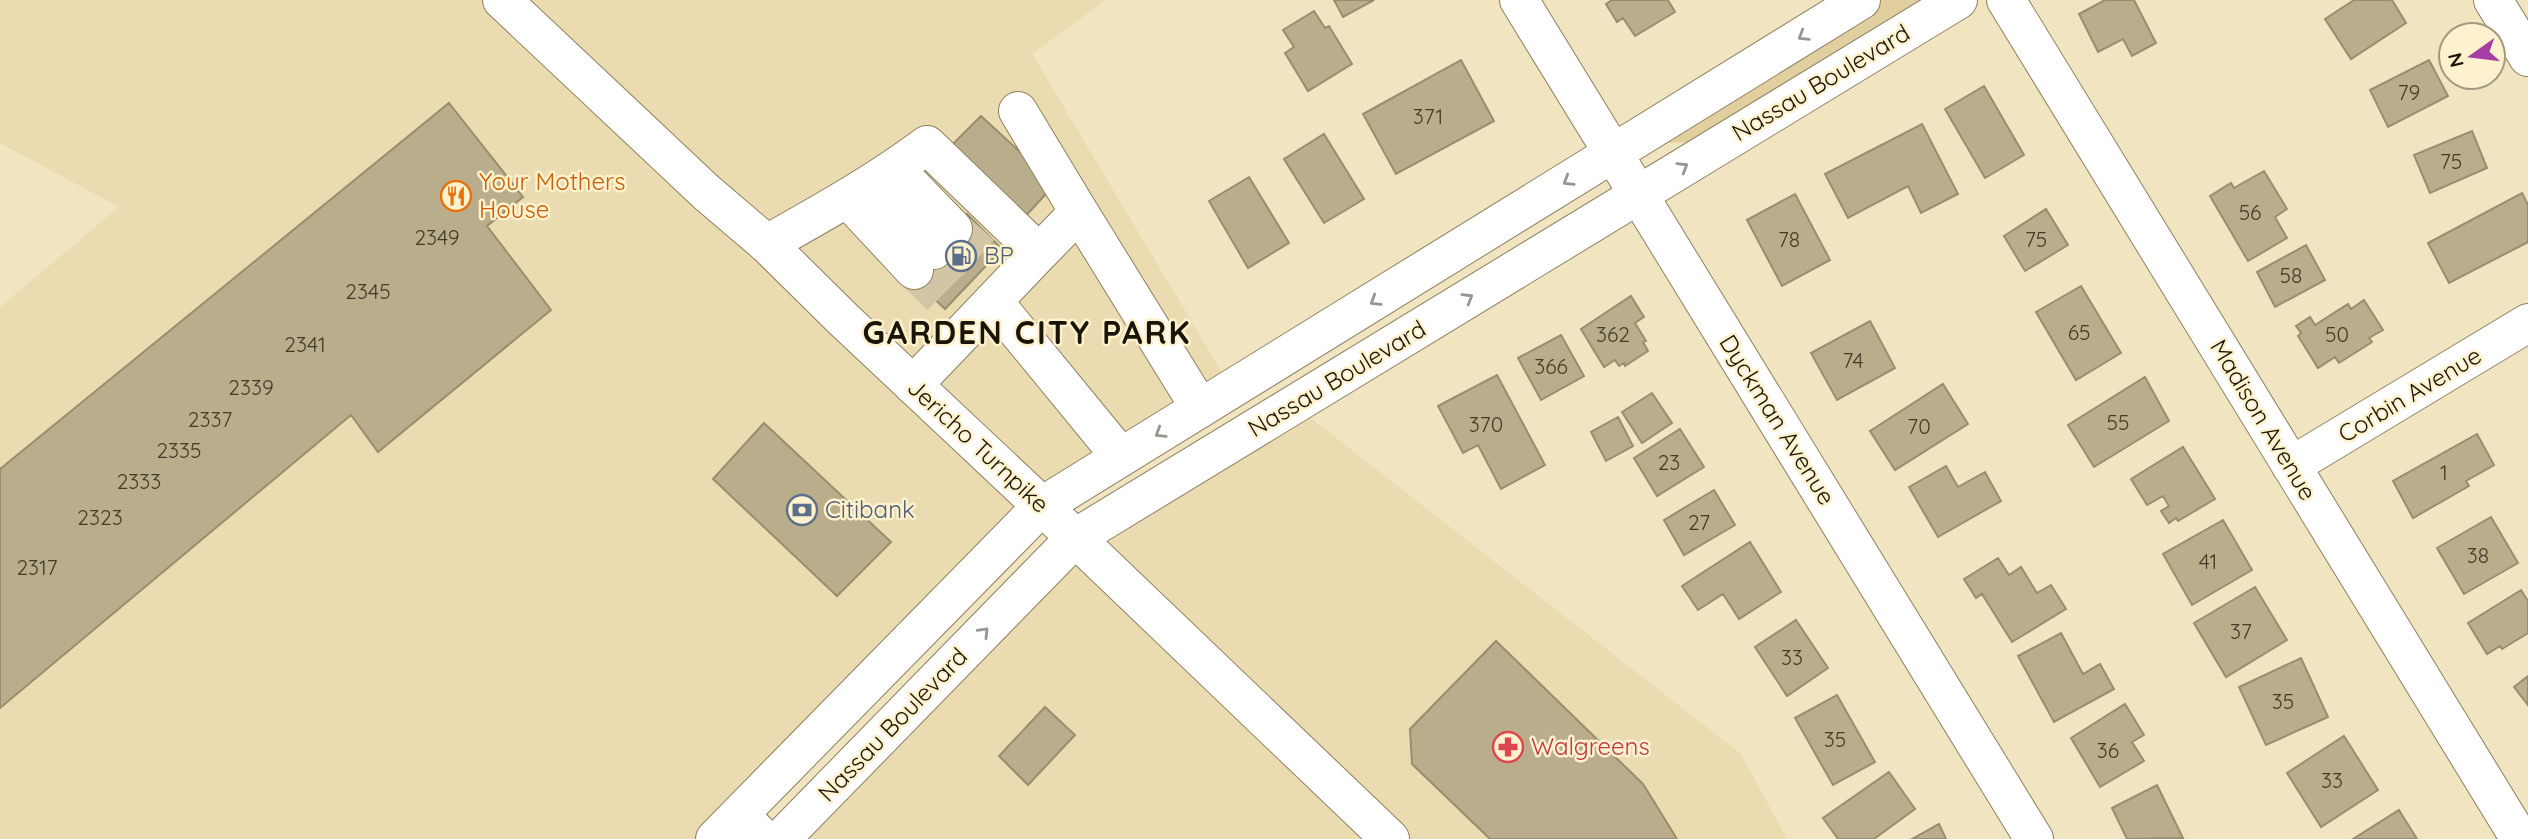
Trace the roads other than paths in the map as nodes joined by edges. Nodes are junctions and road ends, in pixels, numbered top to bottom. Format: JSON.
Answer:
{"nodes":[{"id":1,"x":502,"y":0,"type":"edge"},
{"id":2,"x":1519,"y":0,"type":"edge"},
{"id":3,"x":1861,"y":0,"type":"edge"},
{"id":4,"x":1958,"y":0,"type":"edge"},
{"id":5,"x":2006,"y":0,"type":"edge"},
{"id":6,"x":2493,"y":0,"type":"edge"},
{"id":7,"x":2528,"y":57,"type":"edge"},
{"id":8,"x":1018,"y":111,"type":"dead end"},
{"id":9,"x":1613,"y":153,"type":"junction"},
{"id":10,"x":872,"y":184,"type":"junction"},
{"id":11,"x":1639,"y":195,"type":"junction"},
{"id":12,"x":1079,"y":212,"type":"junction"},
{"id":13,"x":767,"y":244,"type":"junction"},
{"id":14,"x":1039,"y":253,"type":"junction"},
{"id":15,"x":982,"y":296,"type":"junction"},
{"id":16,"x":2528,"y":323,"type":"edge"},
{"id":17,"x":913,"y":386,"type":"junction"},
{"id":18,"x":1200,"y":408,"type":"junction"},
{"id":19,"x":1121,"y":457,"type":"junction"},
{"id":20,"x":2291,"y":466,"type":"junction"},
{"id":21,"x":1042,"y":506,"type":"junction"},
{"id":22,"x":1076,"y":538,"type":"junction"},
{"id":23,"x":739,"y":831,"type":"edge"},
{"id":24,"x":781,"y":839,"type":"edge"},
{"id":25,"x":1390,"y":839,"type":"edge"},
{"id":26,"x":2034,"y":839,"type":"edge"},
{"id":27,"x":2520,"y":839,"type":"edge"}],
"edges":[{"from":1,"to":13,"type":"main road","name":"Jericho Turnpike"},
{"from":2,"to":9,"type":"main road","name":"Dyckman Avenue"},
{"from":3,"to":9,"type":"main road","name":"Nassau Boulevard","one_way":true},
{"from":11,"to":4,"type":"main road","name":"Nassau Boulevard","one_way":true},
{"from":5,"to":20,"type":"main road","name":"Madison Avenue"},
{"from":6,"to":7,"type":"main road"},
{"from":8,"to":12,"type":"main road"},
{"from":9,"to":11,"type":"main road","name":"Dyckman Avenue"},
{"from":9,"to":18,"type":"main road","name":"Nassau Boulevard","one_way":true},
{"from":10,"to":10,"type":"main road"},
{"from":10,"to":13,"type":"main road"},
{"from":10,"to":14,"type":"main road"},
{"from":22,"to":11,"type":"main road","name":"Nassau Boulevard","one_way":true},
{"from":11,"to":26,"type":"main road","name":"Dyckman Avenue"},
{"from":12,"to":14,"type":"main road"},
{"from":12,"to":18,"type":"main road"},
{"from":13,"to":17,"type":"main road","name":"Jericho Turnpike"},
{"from":14,"to":15,"type":"main road"},
{"from":15,"to":17,"type":"main road"},
{"from":15,"to":19,"type":"main road"},
{"from":16,"to":20,"type":"main road","name":"Corbin Avenue"},
{"from":17,"to":21,"type":"main road","name":"Jericho Turnpike"},
{"from":18,"to":19,"type":"main road","name":"Nassau Boulevard","one_way":true},
{"from":19,"to":21,"type":"main road","name":"Nassau Boulevard"},
{"from":20,"to":27,"type":"main road","name":"Madison Avenue"},
{"from":21,"to":22,"type":"main road","name":"Jericho Turnpike"},
{"from":21,"to":23,"type":"main road","name":"Nassau Boulevard"},
{"from":24,"to":22,"type":"main road","name":"Nassau Boulevard","one_way":true},
{"from":22,"to":25,"type":"main road","name":"Jericho Turnpike"}]}
